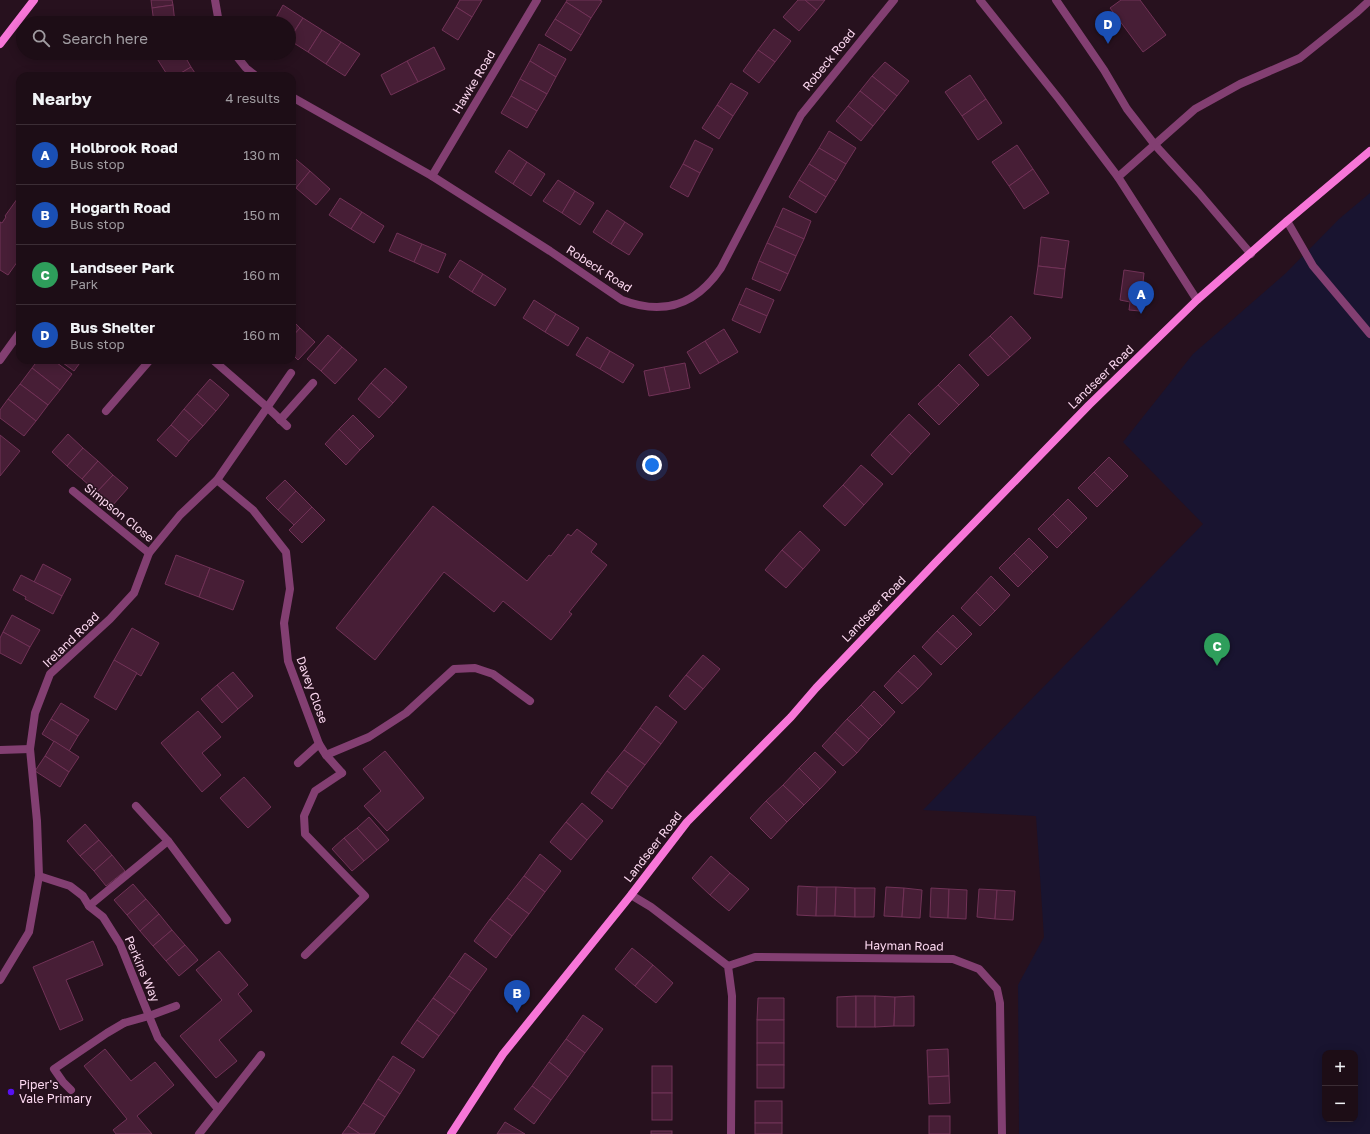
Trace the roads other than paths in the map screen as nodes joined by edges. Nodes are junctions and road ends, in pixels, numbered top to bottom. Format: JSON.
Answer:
{"nodes":[{"id":1,"x":34,"y":0,"type":"edge"},
{"id":2,"x":215,"y":0,"type":"edge"},
{"id":3,"x":537,"y":0,"type":"edge"},
{"id":4,"x":894,"y":0,"type":"edge"},
{"id":5,"x":980,"y":0,"type":"edge"},
{"id":6,"x":1056,"y":0,"type":"edge"},
{"id":7,"x":1361,"y":0,"type":"edge"},
{"id":8,"x":1370,"y":0,"type":"edge"},
{"id":9,"x":1356,"y":13,"type":"junction"},
{"id":10,"x":22,"y":16,"type":"edge"},
{"id":11,"x":218,"y":16,"type":"edge"},
{"id":12,"x":16,"y":23,"type":"edge"},
{"id":13,"x":0,"y":44,"type":"edge"},
{"id":14,"x":240,"y":60,"type":"edge"},
{"id":15,"x":251,"y":72,"type":"edge"},
{"id":16,"x":296,"y":99,"type":"edge"},
{"id":17,"x":1155,"y":145,"type":"junction"},
{"id":18,"x":1370,"y":151,"type":"edge"},
{"id":19,"x":432,"y":176,"type":"junction"},
{"id":20,"x":1118,"y":177,"type":"junction"},
{"id":21,"x":1287,"y":221,"type":"junction"},
{"id":22,"x":1251,"y":254,"type":"junction"},
{"id":23,"x":1197,"y":300,"type":"junction"},
{"id":24,"x":1370,"y":334,"type":"edge"},
{"id":25,"x":16,"y":338,"type":"edge"},
{"id":26,"x":0,"y":360,"type":"edge"},
{"id":27,"x":147,"y":364,"type":"edge"},
{"id":28,"x":218,"y":364,"type":"edge"},
{"id":29,"x":291,"y":373,"type":"dead end"},
{"id":30,"x":312,"y":383,"type":"dead end"},
{"id":31,"x":267,"y":407,"type":"junction"},
{"id":32,"x":106,"y":411,"type":"dead end"},
{"id":33,"x":280,"y":420,"type":"junction"},
{"id":34,"x":287,"y":426,"type":"dead end"},
{"id":35,"x":217,"y":480,"type":"junction"},
{"id":36,"x":73,"y":491,"type":"dead end"},
{"id":37,"x":149,"y":553,"type":"junction"},
{"id":38,"x":530,"y":701,"type":"dead end"},
{"id":39,"x":319,"y":744,"type":"junction"},
{"id":40,"x":30,"y":749,"type":"junction"},
{"id":41,"x":0,"y":750,"type":"edge"},
{"id":42,"x":326,"y":754,"type":"junction"},
{"id":43,"x":298,"y":762,"type":"dead end"},
{"id":44,"x":136,"y":806,"type":"dead end"},
{"id":45,"x":168,"y":841,"type":"junction"},
{"id":46,"x":39,"y":876,"type":"junction"},
{"id":47,"x":631,"y":895,"type":"junction"},
{"id":48,"x":89,"y":906,"type":"junction"},
{"id":49,"x":227,"y":920,"type":"dead end"},
{"id":50,"x":305,"y":955,"type":"dead end"},
{"id":51,"x":728,"y":966,"type":"junction"},
{"id":52,"x":0,"y":980,"type":"edge"},
{"id":53,"x":176,"y":1006,"type":"dead end"},
{"id":54,"x":149,"y":1016,"type":"junction"},
{"id":55,"x":261,"y":1055,"type":"dead end"},
{"id":56,"x":71,"y":1090,"type":"dead end"},
{"id":57,"x":218,"y":1109,"type":"junction"},
{"id":58,"x":199,"y":1134,"type":"edge"},
{"id":59,"x":450,"y":1134,"type":"edge"},
{"id":60,"x":731,"y":1134,"type":"edge"},
{"id":61,"x":1002,"y":1134,"type":"edge"}],
"edges":[{"from":1,"to":10,"type":"street"},
{"from":2,"to":11,"type":"street"},
{"from":3,"to":19,"type":"street","name":"Hawke Road"},
{"from":4,"to":19,"type":"street","name":"Robeck Road"},
{"from":5,"to":20,"type":"street"},
{"from":6,"to":17,"type":"street"},
{"from":7,"to":9,"type":"street"},
{"from":8,"to":9,"type":"street"},
{"from":9,"to":17,"type":"street"},
{"from":12,"to":13,"type":"street"},
{"from":14,"to":15,"type":"street"},
{"from":16,"to":19,"type":"street","name":"Robeck Road"},
{"from":17,"to":20,"type":"street"},
{"from":17,"to":22,"type":"street"},
{"from":18,"to":21,"type":"street","name":"Landseer Road"},
{"from":20,"to":23,"type":"street"},
{"from":21,"to":22,"type":"street","name":"Landseer Road"},
{"from":21,"to":24,"type":"street"},
{"from":22,"to":23,"type":"street","name":"Landseer Road"},
{"from":23,"to":47,"type":"street","name":"Landseer Road"},
{"from":25,"to":26,"type":"street"},
{"from":27,"to":32,"type":"street"},
{"from":28,"to":31,"type":"street"},
{"from":29,"to":31,"type":"street","name":"Ireland Road"},
{"from":30,"to":33,"type":"street"},
{"from":31,"to":33,"type":"street"},
{"from":31,"to":35,"type":"street","name":"Ireland Road"},
{"from":33,"to":34,"type":"street"},
{"from":35,"to":37,"type":"street","name":"Ireland Road"},
{"from":35,"to":39,"type":"street","name":"Davey Close"},
{"from":36,"to":37,"type":"street","name":"Simpson Close"},
{"from":37,"to":40,"type":"street","name":"Ireland Road"},
{"from":38,"to":42,"type":"street"},
{"from":39,"to":42,"type":"street","name":"Davey Close"},
{"from":39,"to":43,"type":"street"},
{"from":40,"to":41,"type":"street"},
{"from":40,"to":46,"type":"street","name":"Ireland Road"},
{"from":42,"to":50,"type":"street","name":"Davey Close"},
{"from":44,"to":45,"type":"street"},
{"from":45,"to":48,"type":"street"},
{"from":45,"to":49,"type":"street"},
{"from":46,"to":48,"type":"street","name":"Perkins Way"},
{"from":46,"to":52,"type":"street","name":"Ireland Road"},
{"from":47,"to":51,"type":"street"},
{"from":47,"to":59,"type":"street","name":"Landseer Road"},
{"from":48,"to":54,"type":"street","name":"Perkins Way"},
{"from":51,"to":60,"type":"street"},
{"from":51,"to":61,"type":"street","name":"Hayman Road"},
{"from":53,"to":54,"type":"street","name":"Perkins Way"},
{"from":54,"to":56,"type":"street","name":"Perkins Way"},
{"from":54,"to":57,"type":"street"},
{"from":55,"to":57,"type":"street"},
{"from":57,"to":58,"type":"street"}]}
